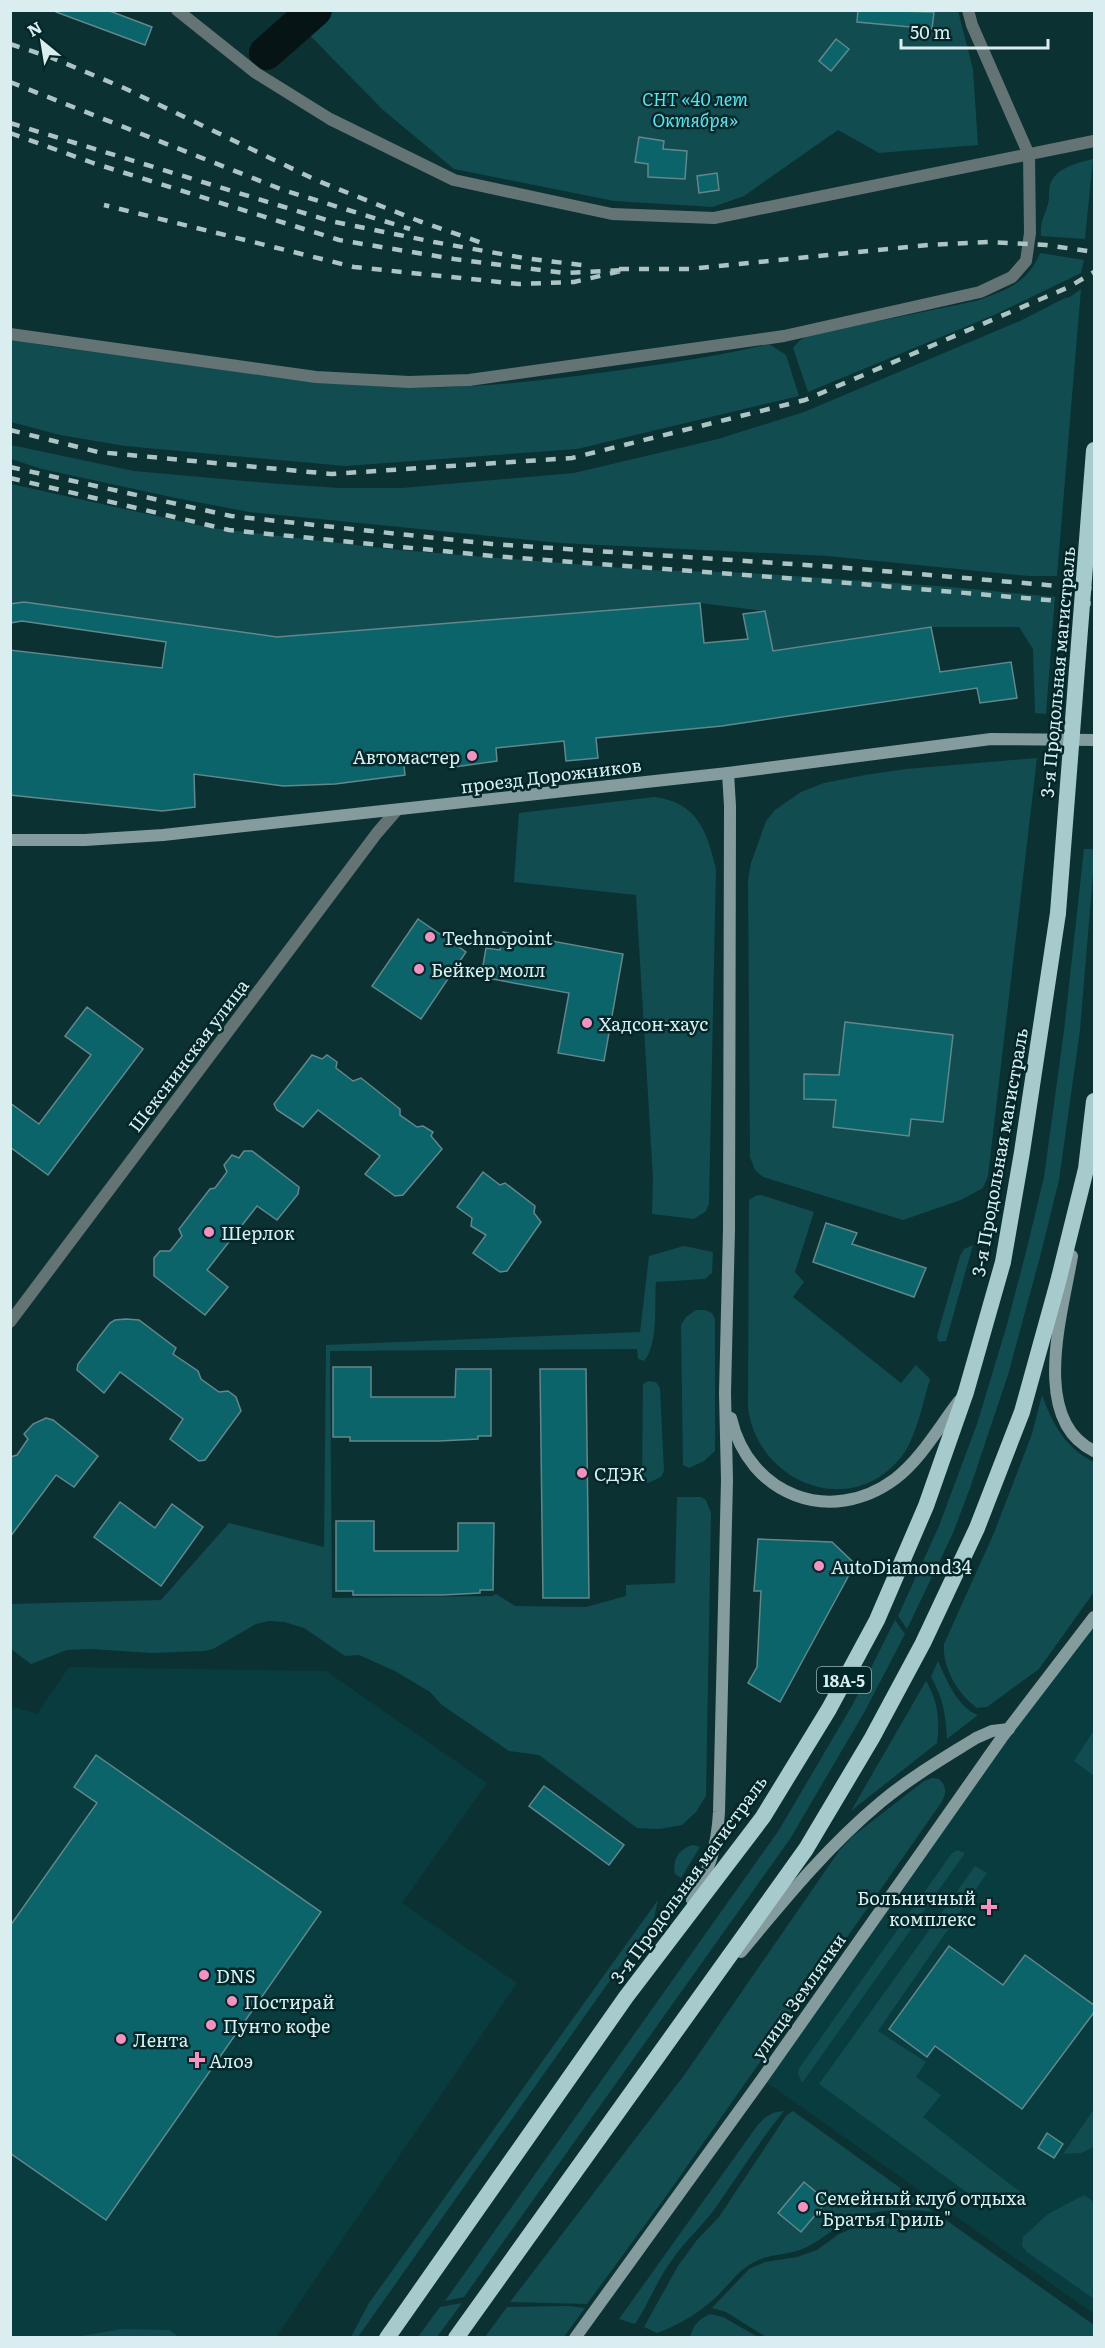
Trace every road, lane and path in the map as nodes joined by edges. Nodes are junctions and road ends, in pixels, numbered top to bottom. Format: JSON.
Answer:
{"nodes":[{"id":1,"x":177,"y":10,"type":"edge"},
{"id":2,"x":968,"y":10,"type":"edge"},
{"id":3,"x":1095,"y":141,"type":"edge"},
{"id":4,"x":1029,"y":155,"type":"junction"},
{"id":5,"x":10,"y":334,"type":"edge"},
{"id":6,"x":1095,"y":450,"type":"edge"},
{"id":7,"x":1095,"y":740,"type":"edge"},
{"id":8,"x":728,"y":772,"type":"junction"},
{"id":9,"x":396,"y":811,"type":"junction"},
{"id":10,"x":10,"y":840,"type":"edge"},
{"id":11,"x":1095,"y":1101,"type":"edge"},
{"id":12,"x":1086,"y":1169,"type":"junction"},
{"id":13,"x":10,"y":1322,"type":"edge"},
{"id":14,"x":966,"y":1392,"type":"junction"},
{"id":15,"x":725,"y":1393,"type":"junction"},
{"id":16,"x":1095,"y":1451,"type":"edge"},
{"id":17,"x":1095,"y":1617,"type":"edge"},
{"id":18,"x":1009,"y":1729,"type":"junction"},
{"id":19,"x":626,"y":1997,"type":"junction"},
{"id":20,"x":674,"y":2035,"type":"junction"},
{"id":21,"x":387,"y":2337,"type":"edge"},
{"id":22,"x":456,"y":2337,"type":"edge"},
{"id":23,"x":575,"y":2337,"type":"edge"}],
"edges":[{"from":1,"to":4,"type":"street"},
{"from":2,"to":4,"type":"street"},
{"from":3,"to":4,"type":"street"},
{"from":4,"to":5,"type":"street"},
{"from":6,"to":14,"type":"highway","name":"3-я Продольная магистраль","number":"18А-5","bridge":true},
{"from":7,"to":8,"type":"main road","name":"проезд Дорожников"},
{"from":8,"to":9,"type":"main road","name":"проезд Дорожников"},
{"from":8,"to":15,"type":"main road"},
{"from":9,"to":10,"type":"main road","name":"проезд Дорожников"},
{"from":9,"to":13,"type":"street","name":"Шекснинская улица"},
{"from":11,"to":12,"type":"highway","number":"18А-5"},
{"from":12,"to":16,"type":"main road"},
{"from":12,"to":20,"type":"highway","number":"18А-5"},
{"from":14,"to":15,"type":"main road"},
{"from":14,"to":19,"type":"highway","name":"3-я Продольная магистраль","number":"18А-5"},
{"from":15,"to":19,"type":"main road"},
{"from":17,"to":18,"type":"main road","name":"улица Землячки"},
{"from":18,"to":20,"type":"main road"},
{"from":18,"to":23,"type":"main road","name":"улица Землячки"},
{"from":19,"to":21,"type":"highway","name":"3-я Продольная магистраль","number":"18А-5"},
{"from":20,"to":22,"type":"highway","number":"18А-5"}]}
